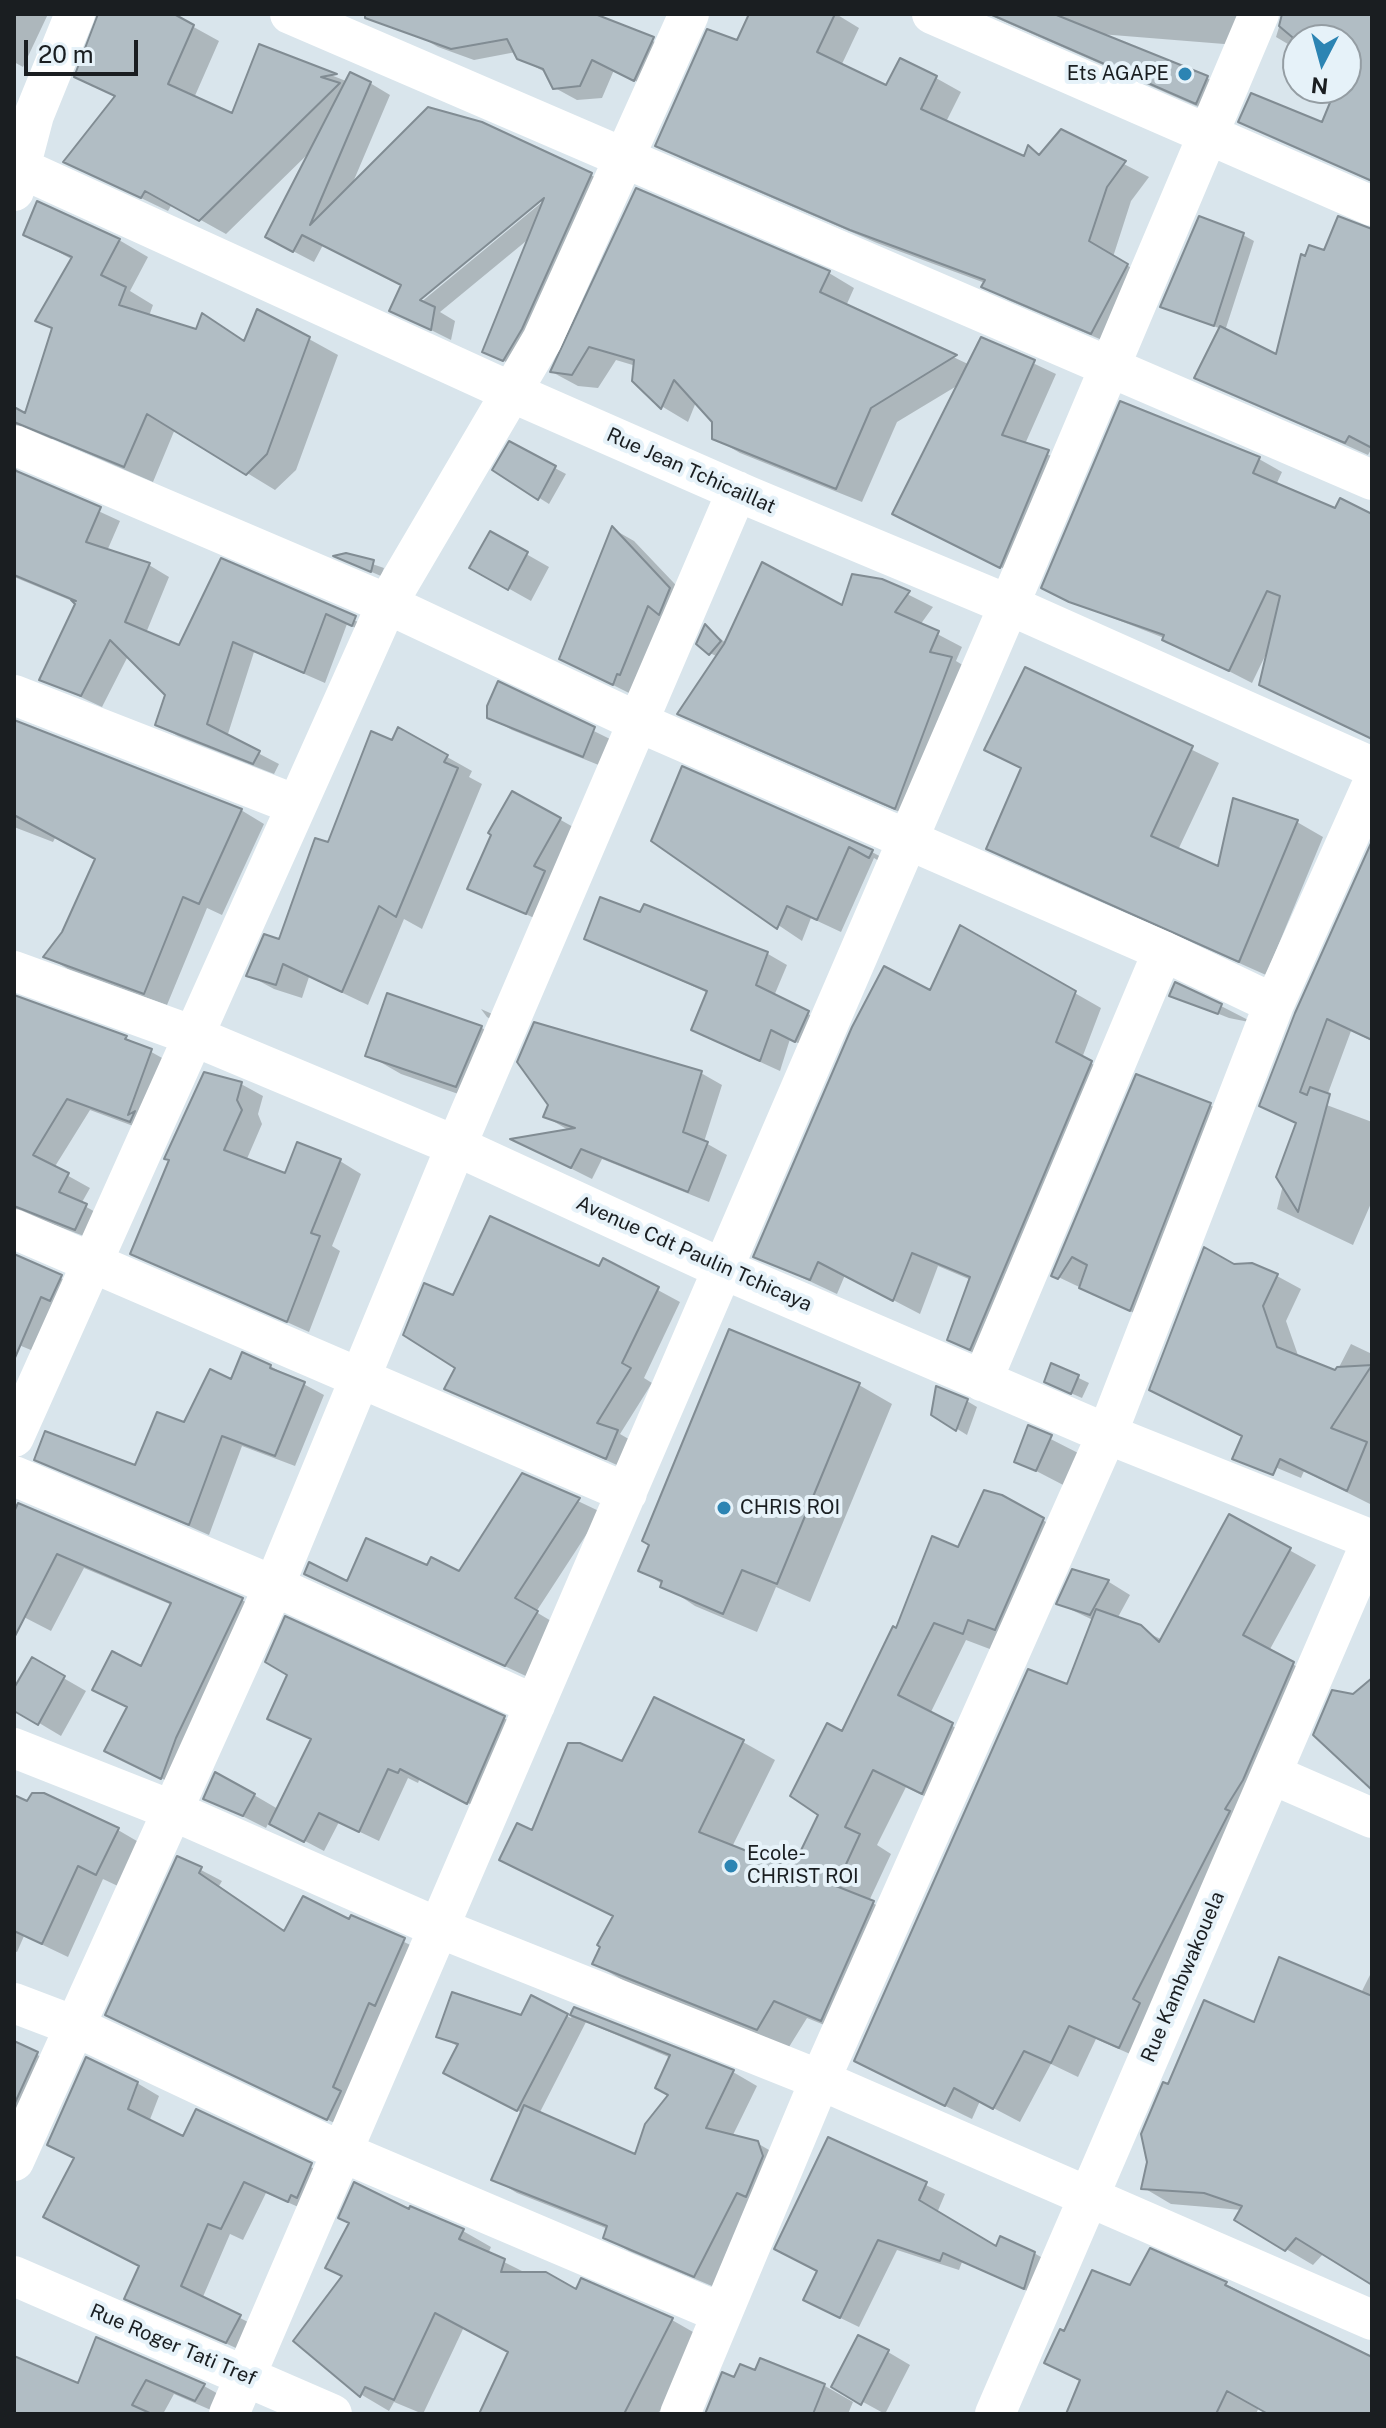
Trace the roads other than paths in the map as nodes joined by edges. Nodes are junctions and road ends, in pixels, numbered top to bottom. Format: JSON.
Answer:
{"nodes":[{"id":1,"x":75,"y":14,"type":"edge"},
{"id":2,"x":290,"y":14,"type":"edge"},
{"id":3,"x":689,"y":14,"type":"edge"},
{"id":4,"x":932,"y":14,"type":"edge"},
{"id":5,"x":1259,"y":14,"type":"edge"},
{"id":6,"x":1209,"y":134,"type":"junction"},
{"id":7,"x":624,"y":155,"type":"junction"},
{"id":8,"x":16,"y":174,"type":"edge"},
{"id":9,"x":1372,"y":206,"type":"edge"},
{"id":10,"x":1108,"y":368,"type":"junction"},
{"id":11,"x":511,"y":392,"type":"junction"},
{"id":12,"x":14,"y":445,"type":"edge"},
{"id":13,"x":1372,"y":480,"type":"edge"},
{"id":14,"x":737,"y":491,"type":"junction"},
{"id":15,"x":387,"y":604,"type":"junction"},
{"id":16,"x":1009,"y":605,"type":"junction"},
{"id":17,"x":14,"y":695,"type":"edge"},
{"id":18,"x":638,"y":722,"type":"junction"},
{"id":19,"x":1372,"y":767,"type":"edge"},
{"id":20,"x":1372,"y":785,"type":"edge"},
{"id":21,"x":296,"y":805,"type":"junction"},
{"id":22,"x":908,"y":839,"type":"junction"},
{"id":23,"x":1163,"y":951,"type":"junction"},
{"id":24,"x":14,"y":971,"type":"edge"},
{"id":25,"x":1274,"y":1004,"type":"junction"},
{"id":26,"x":191,"y":1035,"type":"junction"},
{"id":27,"x":456,"y":1146,"type":"junction"},
{"id":28,"x":14,"y":1229,"type":"edge"},
{"id":29,"x":92,"y":1261,"type":"junction"},
{"id":30,"x":723,"y":1269,"type":"junction"},
{"id":31,"x":362,"y":1377,"type":"junction"},
{"id":32,"x":982,"y":1381,"type":"junction"},
{"id":33,"x":1107,"y":1434,"type":"junction"},
{"id":34,"x":14,"y":1437,"type":"edge"},
{"id":35,"x":14,"y":1476,"type":"edge"},
{"id":36,"x":627,"y":1493,"type":"junction"},
{"id":37,"x":1372,"y":1540,"type":"edge"},
{"id":38,"x":274,"y":1586,"type":"junction"},
{"id":39,"x":535,"y":1705,"type":"junction"},
{"id":40,"x":14,"y":1748,"type":"edge"},
{"id":41,"x":1271,"y":1774,"type":"junction"},
{"id":42,"x":171,"y":1810,"type":"junction"},
{"id":43,"x":1372,"y":1818,"type":"edge"},
{"id":44,"x":439,"y":1928,"type":"junction"},
{"id":45,"x":14,"y":2003,"type":"edge"},
{"id":46,"x":72,"y":2025,"type":"junction"},
{"id":47,"x":820,"y":2080,"type":"junction"},
{"id":48,"x":342,"y":2152,"type":"junction"},
{"id":49,"x":14,"y":2161,"type":"edge"},
{"id":50,"x":1089,"y":2195,"type":"junction"},
{"id":51,"x":14,"y":2276,"type":"edge"},
{"id":52,"x":721,"y":2313,"type":"junction"},
{"id":53,"x":1372,"y":2320,"type":"edge"},
{"id":54,"x":245,"y":2376,"type":"junction"},
{"id":55,"x":229,"y":2414,"type":"edge"},
{"id":56,"x":332,"y":2414,"type":"edge"},
{"id":57,"x":680,"y":2414,"type":"edge"},
{"id":58,"x":995,"y":2414,"type":"edge"}],
"edges":[{"from":1,"to":8,"type":"street"},
{"from":2,"to":7,"type":"street"},
{"from":3,"to":7,"type":"street"},
{"from":4,"to":6,"type":"street"},
{"from":5,"to":6,"type":"street"},
{"from":6,"to":9,"type":"street"},
{"from":6,"to":10,"type":"street"},
{"from":7,"to":10,"type":"street"},
{"from":7,"to":11,"type":"street"},
{"from":8,"to":11,"type":"street","name":"Rue Jean Tchicaillat"},
{"from":10,"to":13,"type":"street"},
{"from":10,"to":16,"type":"street"},
{"from":11,"to":14,"type":"street","name":"Rue Jean Tchicaillat"},
{"from":11,"to":15,"type":"street"},
{"from":12,"to":15,"type":"street"},
{"from":14,"to":16,"type":"street","name":"Rue Jean Tchicaillat"},
{"from":14,"to":18,"type":"street"},
{"from":15,"to":18,"type":"street"},
{"from":15,"to":21,"type":"street"},
{"from":16,"to":19,"type":"street","name":"Rue Jean Tchicaillat"},
{"from":16,"to":22,"type":"street"},
{"from":17,"to":21,"type":"street"},
{"from":18,"to":22,"type":"street"},
{"from":18,"to":27,"type":"street"},
{"from":20,"to":25,"type":"street"},
{"from":21,"to":26,"type":"street"},
{"from":22,"to":23,"type":"street"},
{"from":22,"to":30,"type":"street"},
{"from":23,"to":25,"type":"street"},
{"from":23,"to":32,"type":"street"},
{"from":24,"to":26,"type":"street","name":"Avenue Cdt Paulin Tchicaya"},
{"from":25,"to":33,"type":"street"},
{"from":26,"to":27,"type":"street","name":"Avenue Cdt Paulin Tchicaya"},
{"from":26,"to":29,"type":"street"},
{"from":27,"to":30,"type":"street","name":"Avenue Cdt Paulin Tchicaya"},
{"from":27,"to":31,"type":"street"},
{"from":28,"to":29,"type":"street"},
{"from":29,"to":31,"type":"street"},
{"from":29,"to":34,"type":"street"},
{"from":30,"to":32,"type":"street","name":"Avenue Cdt Paulin Tchicaya"},
{"from":30,"to":36,"type":"street"},
{"from":31,"to":36,"type":"street"},
{"from":31,"to":38,"type":"street"},
{"from":32,"to":33,"type":"street","name":"Avenue Cdt Paulin Tchicaya"},
{"from":33,"to":37,"type":"street","name":"Avenue Cdt Paulin Tchicaya"},
{"from":33,"to":47,"type":"street"},
{"from":35,"to":38,"type":"street"},
{"from":36,"to":39,"type":"street"},
{"from":37,"to":41,"type":"street","name":"Rue Kambwakouela"},
{"from":38,"to":39,"type":"street"},
{"from":38,"to":42,"type":"street"},
{"from":39,"to":44,"type":"street"},
{"from":40,"to":42,"type":"street"},
{"from":41,"to":43,"type":"street"},
{"from":41,"to":50,"type":"street","name":"Rue Kambwakouela"},
{"from":42,"to":44,"type":"street"},
{"from":42,"to":46,"type":"street"},
{"from":44,"to":47,"type":"street"},
{"from":44,"to":48,"type":"street"},
{"from":45,"to":46,"type":"street"},
{"from":46,"to":48,"type":"street"},
{"from":46,"to":49,"type":"street"},
{"from":47,"to":50,"type":"street"},
{"from":47,"to":52,"type":"street"},
{"from":48,"to":52,"type":"street"},
{"from":48,"to":54,"type":"street"},
{"from":50,"to":53,"type":"street"},
{"from":50,"to":58,"type":"street","name":"Rue Kambwakouela"},
{"from":51,"to":54,"type":"street","name":"Rue Roger Tati Tref"},
{"from":52,"to":57,"type":"street"},
{"from":54,"to":55,"type":"street"},
{"from":54,"to":56,"type":"street","name":"Rue Roger Tati Tref"}]}
